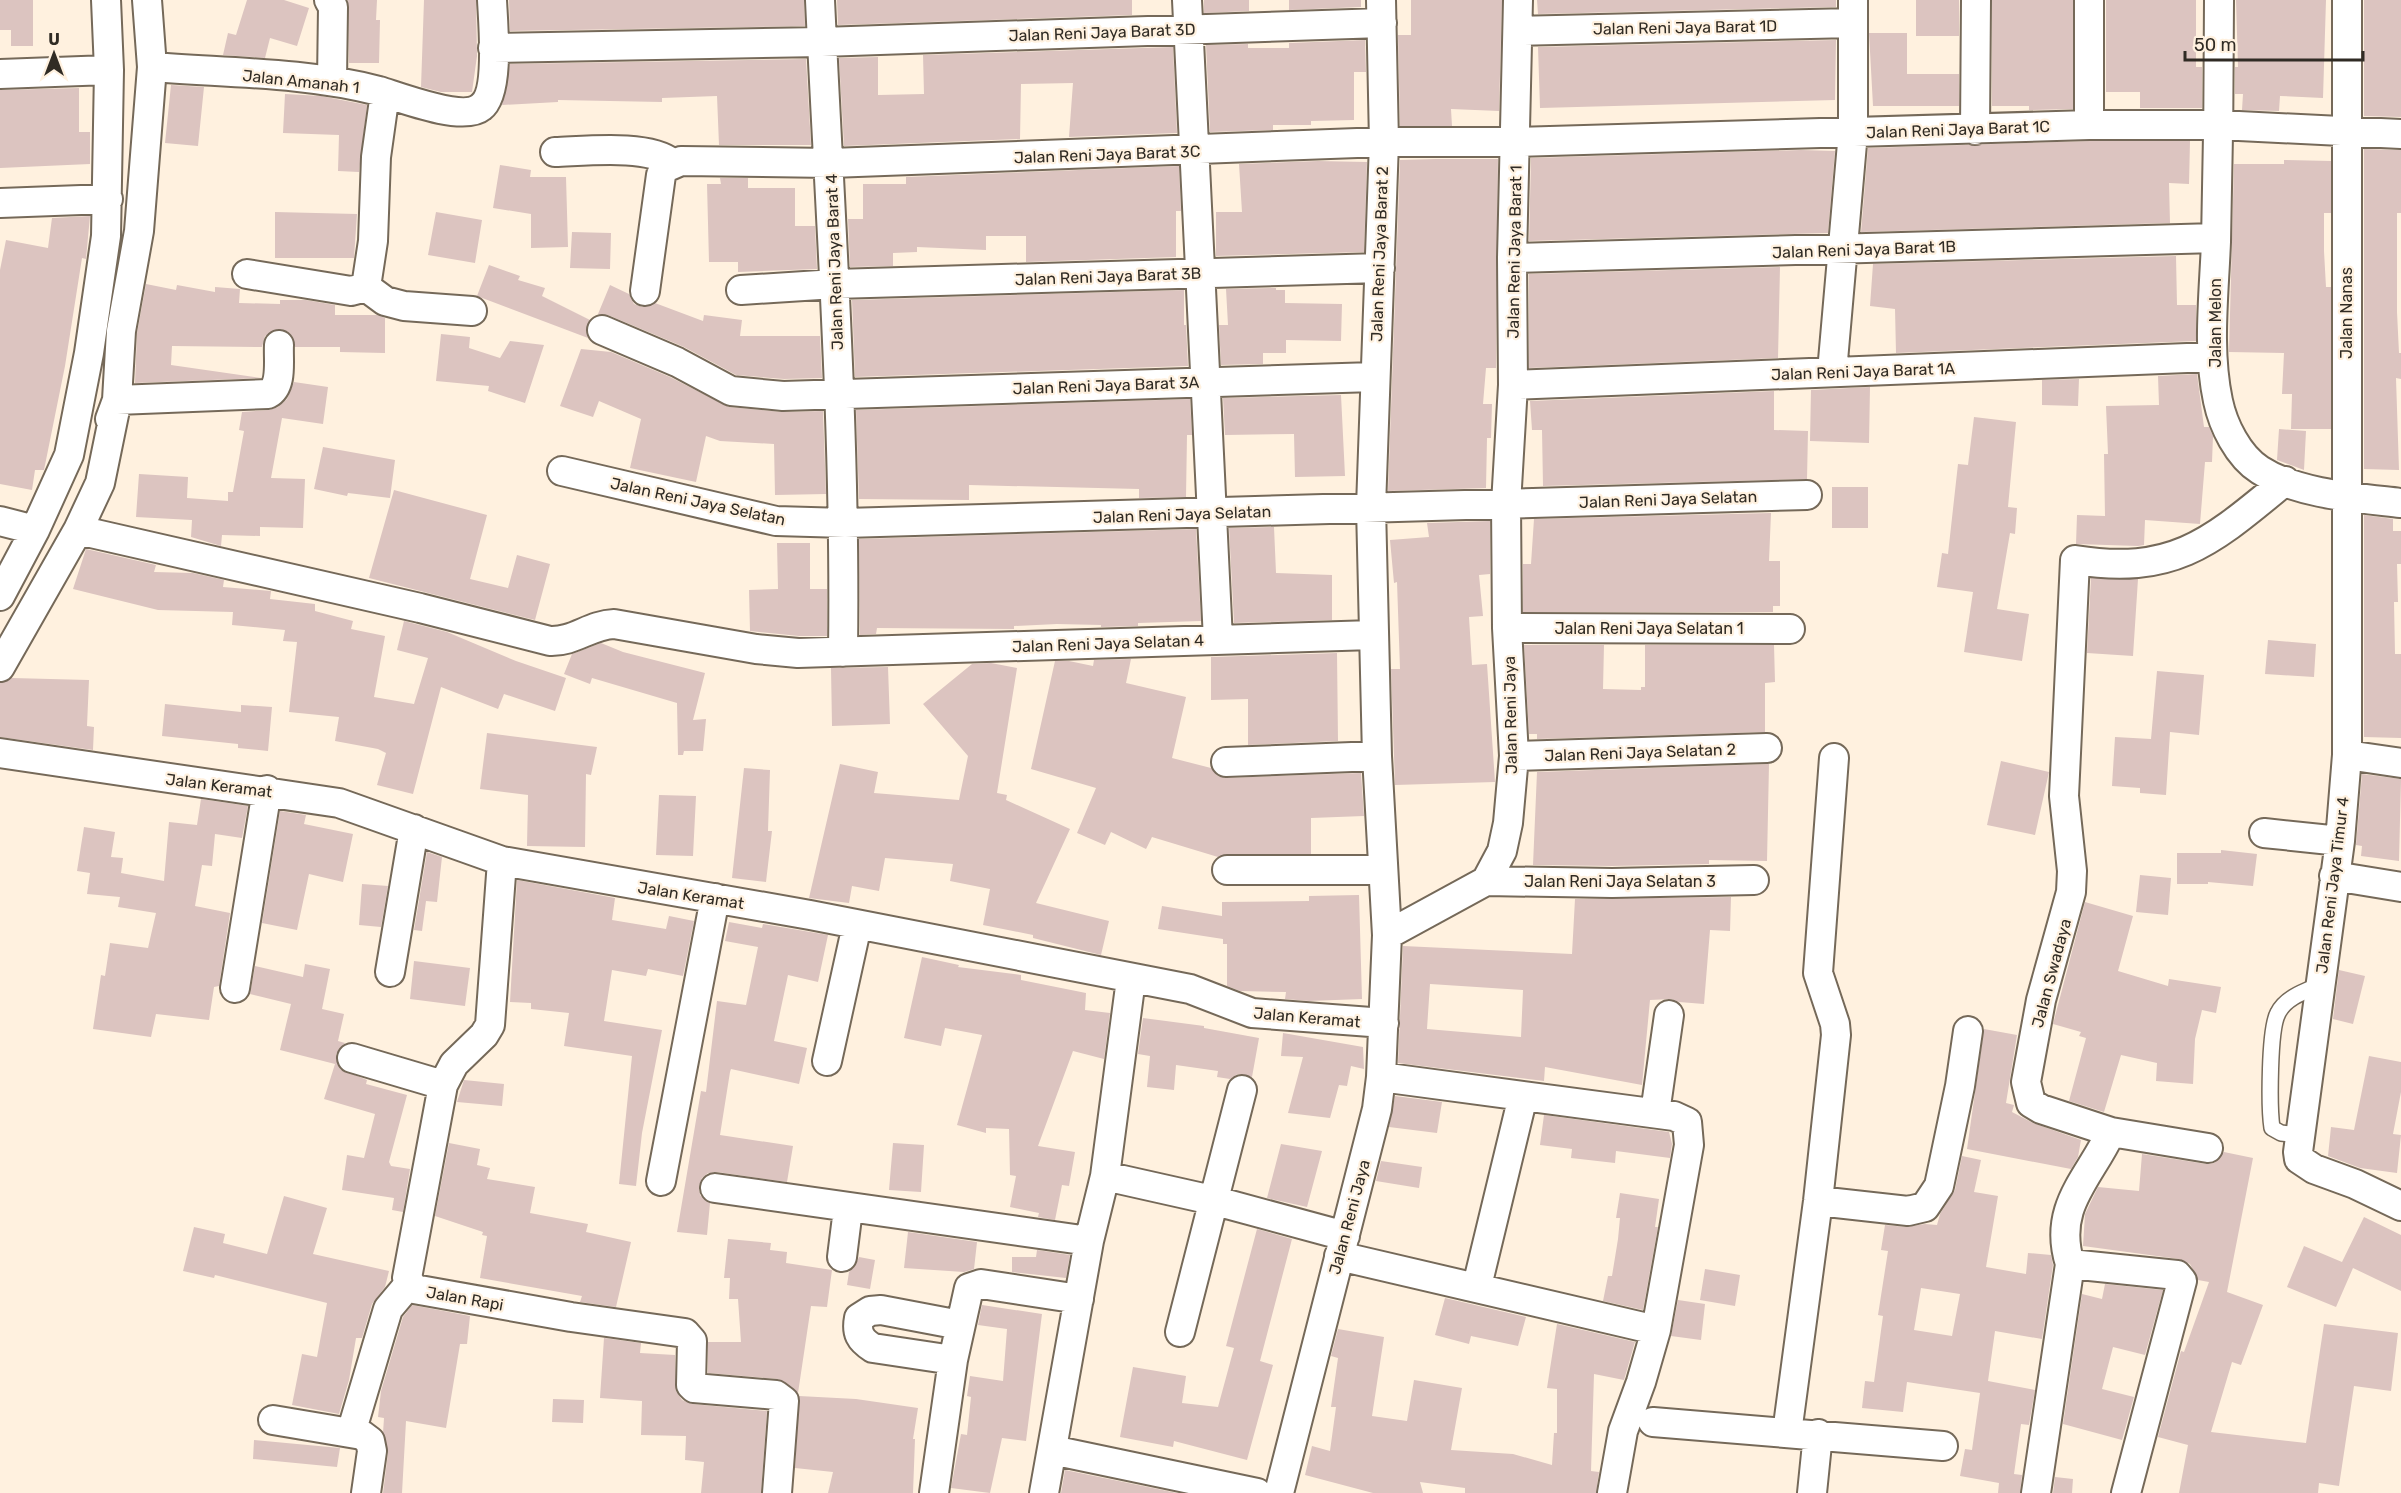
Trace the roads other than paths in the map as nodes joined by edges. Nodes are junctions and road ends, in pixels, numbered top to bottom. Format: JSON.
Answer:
{"nodes":[{"id":1,"x":105,"y":0,"type":"edge"},
{"id":2,"x":147,"y":0,"type":"edge"},
{"id":3,"x":328,"y":0,"type":"edge"},
{"id":4,"x":492,"y":0,"type":"edge"},
{"id":5,"x":820,"y":0,"type":"edge"},
{"id":6,"x":1187,"y":0,"type":"edge"},
{"id":7,"x":1518,"y":0,"type":"edge"},
{"id":8,"x":1976,"y":0,"type":"edge"},
{"id":9,"x":2090,"y":0,"type":"edge"},
{"id":10,"x":2219,"y":0,"type":"edge"},
{"id":11,"x":2347,"y":0,"type":"edge"},
{"id":12,"x":1381,"y":11,"type":"edge"},
{"id":13,"x":1853,"y":11,"type":"edge"},
{"id":14,"x":1188,"y":29,"type":"junction"},
{"id":15,"x":1518,"y":30,"type":"junction"},
{"id":16,"x":822,"y":42,"type":"junction"},
{"id":17,"x":493,"y":48,"type":"junction"},
{"id":18,"x":152,"y":67,"type":"junction"},
{"id":19,"x":109,"y":70,"type":"junction"},
{"id":20,"x":0,"y":74,"type":"edge"},
{"id":21,"x":332,"y":81,"type":"junction"},
{"id":22,"x":385,"y":93,"type":"junction"},
{"id":23,"x":2219,"y":124,"type":"junction"},
{"id":24,"x":2089,"y":125,"type":"junction"},
{"id":25,"x":1975,"y":130,"type":"junction"},
{"id":26,"x":2348,"y":130,"type":"junction"},
{"id":27,"x":1852,"y":132,"type":"junction"},
{"id":28,"x":2401,"y":134,"type":"edge"},
{"id":29,"x":1384,"y":142,"type":"junction"},
{"id":30,"x":1516,"y":142,"type":"junction"},
{"id":31,"x":1193,"y":151,"type":"junction"},
{"id":32,"x":555,"y":152,"type":"dead end"},
{"id":33,"x":672,"y":163,"type":"junction"},
{"id":34,"x":831,"y":163,"type":"junction"},
{"id":35,"x":108,"y":199,"type":"junction"},
{"id":36,"x":0,"y":203,"type":"edge"},
{"id":37,"x":2216,"y":238,"type":"junction"},
{"id":38,"x":1844,"y":250,"type":"junction"},
{"id":39,"x":1512,"y":258,"type":"junction"},
{"id":40,"x":1380,"y":268,"type":"junction"},
{"id":41,"x":1199,"y":273,"type":"junction"},
{"id":42,"x":247,"y":274,"type":"dead end"},
{"id":43,"x":835,"y":284,"type":"junction"},
{"id":44,"x":366,"y":287,"type":"junction"},
{"id":45,"x":741,"y":290,"type":"dead end"},
{"id":46,"x":645,"y":291,"type":"dead end"},
{"id":47,"x":472,"y":312,"type":"dead end"},
{"id":48,"x":602,"y":330,"type":"dead end"},
{"id":49,"x":279,"y":345,"type":"dead end"},
{"id":50,"x":2212,"y":357,"type":"junction"},
{"id":51,"x":1832,"y":372,"type":"junction"},
{"id":52,"x":1374,"y":377,"type":"junction"},
{"id":53,"x":1206,"y":382,"type":"junction"},
{"id":54,"x":1513,"y":385,"type":"junction"},
{"id":55,"x":838,"y":393,"type":"junction"},
{"id":56,"x":117,"y":400,"type":"junction"},
{"id":57,"x":562,"y":471,"type":"dead end"},
{"id":58,"x":2285,"y":481,"type":"junction"},
{"id":59,"x":1808,"y":495,"type":"dead end"},
{"id":60,"x":2345,"y":496,"type":"junction"},
{"id":61,"x":2401,"y":503,"type":"edge"},
{"id":62,"x":1506,"y":504,"type":"junction"},
{"id":63,"x":1371,"y":507,"type":"junction"},
{"id":64,"x":1212,"y":514,"type":"junction"},
{"id":65,"x":0,"y":521,"type":"edge"},
{"id":66,"x":845,"y":523,"type":"junction"},
{"id":67,"x":35,"y":530,"type":"junction"},
{"id":68,"x":78,"y":530,"type":"junction"},
{"id":69,"x":0,"y":596,"type":"edge"},
{"id":70,"x":1507,"y":628,"type":"junction"},
{"id":71,"x":1790,"y":629,"type":"dead end"},
{"id":72,"x":1372,"y":635,"type":"junction"},
{"id":73,"x":1218,"y":640,"type":"junction"},
{"id":74,"x":843,"y":652,"type":"junction"},
{"id":75,"x":0,"y":667,"type":"edge"},
{"id":76,"x":1767,"y":748,"type":"dead end"},
{"id":77,"x":0,"y":753,"type":"edge"},
{"id":78,"x":2347,"y":755,"type":"junction"},
{"id":79,"x":1377,"y":756,"type":"junction"},
{"id":80,"x":1514,"y":756,"type":"junction"},
{"id":81,"x":1834,"y":758,"type":"dead end"},
{"id":82,"x":1226,"y":762,"type":"dead end"},
{"id":83,"x":2401,"y":763,"type":"edge"},
{"id":84,"x":267,"y":790,"type":"junction"},
{"id":85,"x":414,"y":829,"type":"junction"},
{"id":86,"x":2265,"y":833,"type":"dead end"},
{"id":87,"x":2340,"y":841,"type":"junction"},
{"id":88,"x":502,"y":861,"type":"junction"},
{"id":89,"x":1227,"y":870,"type":"dead end"},
{"id":90,"x":1383,"y":870,"type":"junction"},
{"id":91,"x":2334,"y":876,"type":"junction"},
{"id":92,"x":1486,"y":880,"type":"junction"},
{"id":93,"x":1755,"y":880,"type":"dead end"},
{"id":94,"x":2401,"y":887,"type":"edge"},
{"id":95,"x":715,"y":898,"type":"junction"},
{"id":96,"x":857,"y":925,"type":"junction"},
{"id":97,"x":1387,"y":935,"type":"junction"},
{"id":98,"x":390,"y":972,"type":"dead end"},
{"id":99,"x":1131,"y":979,"type":"junction"},
{"id":100,"x":2320,"y":985,"type":"junction"},
{"id":101,"x":235,"y":988,"type":"dead end"},
{"id":102,"x":1670,"y":1014,"type":"dead end"},
{"id":103,"x":1384,"y":1023,"type":"junction"},
{"id":104,"x":1968,"y":1031,"type":"dead end"},
{"id":105,"x":352,"y":1058,"type":"dead end"},
{"id":106,"x":827,"y":1061,"type":"dead end"},
{"id":107,"x":1381,"y":1077,"type":"junction"},
{"id":108,"x":443,"y":1085,"type":"junction"},
{"id":109,"x":1242,"y":1090,"type":"dead end"},
{"id":110,"x":1523,"y":1096,"type":"junction"},
{"id":111,"x":1655,"y":1113,"type":"junction"},
{"id":112,"x":2111,"y":1132,"type":"junction"},
{"id":113,"x":2301,"y":1135,"type":"junction"},
{"id":114,"x":2208,"y":1149,"type":"dead end"},
{"id":115,"x":1104,"y":1176,"type":"junction"},
{"id":116,"x":661,"y":1181,"type":"dead end"},
{"id":117,"x":715,"y":1188,"type":"dead end"},
{"id":118,"x":1212,"y":1200,"type":"junction"},
{"id":119,"x":1818,"y":1202,"type":"junction"},
{"id":120,"x":2401,"y":1206,"type":"edge"},
{"id":121,"x":848,"y":1209,"type":"junction"},
{"id":122,"x":1089,"y":1241,"type":"junction"},
{"id":123,"x":1342,"y":1246,"type":"junction"},
{"id":124,"x":842,"y":1257,"type":"dead end"},
{"id":125,"x":2070,"y":1264,"type":"junction"},
{"id":126,"x":409,"y":1284,"type":"junction"},
{"id":127,"x":1477,"y":1286,"type":"junction"},
{"id":128,"x":1079,"y":1299,"type":"junction"},
{"id":129,"x":960,"y":1325,"type":"junction"},
{"id":130,"x":1656,"y":1330,"type":"junction"},
{"id":131,"x":1180,"y":1332,"type":"dead end"},
{"id":132,"x":953,"y":1359,"type":"junction"},
{"id":133,"x":273,"y":1420,"type":"dead end"},
{"id":134,"x":1653,"y":1422,"type":"dead end"},
{"id":135,"x":351,"y":1433,"type":"junction"},
{"id":136,"x":1787,"y":1433,"type":"junction"},
{"id":137,"x":1818,"y":1434,"type":"junction"},
{"id":138,"x":1943,"y":1446,"type":"dead end"},
{"id":139,"x":1052,"y":1450,"type":"junction"},
{"id":140,"x":366,"y":1493,"type":"edge"},
{"id":141,"x":777,"y":1493,"type":"edge"},
{"id":142,"x":934,"y":1493,"type":"edge"},
{"id":143,"x":1044,"y":1493,"type":"edge"},
{"id":144,"x":1257,"y":1493,"type":"edge"},
{"id":145,"x":1279,"y":1493,"type":"edge"},
{"id":146,"x":1612,"y":1493,"type":"edge"},
{"id":147,"x":1812,"y":1493,"type":"edge"},
{"id":148,"x":2036,"y":1493,"type":"edge"},
{"id":149,"x":2126,"y":1493,"type":"edge"}],
"edges":[{"from":1,"to":19,"type":"street"},
{"from":2,"to":18,"type":"street"},
{"from":3,"to":21,"type":"street"},
{"from":4,"to":17,"type":"street","name":"Jalan Amanah 1"},
{"from":5,"to":16,"type":"street","name":"Jalan Reni Jaya Barat 4"},
{"from":6,"to":14,"type":"street"},
{"from":7,"to":15,"type":"street","name":"Jalan Reni Jaya Barat 1"},
{"from":8,"to":25,"type":"street"},
{"from":9,"to":24,"type":"street"},
{"from":10,"to":23,"type":"street","name":"Jalan Melon"},
{"from":11,"to":26,"type":"street","name":"Jalan Nanas"},
{"from":12,"to":14,"type":"street","name":"Jalan Reni Jaya Barat 3D"},
{"from":12,"to":29,"type":"street","name":"Jalan Reni Jaya Barat 2"},
{"from":13,"to":15,"type":"street","name":"Jalan Reni Jaya Barat 1D"},
{"from":13,"to":27,"type":"street"},
{"from":14,"to":16,"type":"street","name":"Jalan Reni Jaya Barat 3D"},
{"from":14,"to":31,"type":"street"},
{"from":15,"to":30,"type":"street","name":"Jalan Reni Jaya Barat 1"},
{"from":16,"to":17,"type":"street","name":"Jalan Reni Jaya Barat 3D"},
{"from":16,"to":34,"type":"street","name":"Jalan Reni Jaya Barat 4"},
{"from":17,"to":22,"type":"street","name":"Jalan Amanah 1"},
{"from":18,"to":21,"type":"street","name":"Jalan Amanah 1"},
{"from":18,"to":56,"type":"street"},
{"from":19,"to":20,"type":"street"},
{"from":19,"to":35,"type":"street"},
{"from":21,"to":22,"type":"street","name":"Jalan Amanah 1"},
{"from":22,"to":44,"type":"street"},
{"from":23,"to":24,"type":"street","name":"Jalan Reni Jaya Barat 1C"},
{"from":23,"to":26,"type":"street","name":"Jalan Reni Jaya Barat 1C"},
{"from":23,"to":37,"type":"street","name":"Jalan Melon"},
{"from":24,"to":25,"type":"street","name":"Jalan Reni Jaya Barat 1C"},
{"from":25,"to":27,"type":"street","name":"Jalan Reni Jaya Barat 1C"},
{"from":26,"to":28,"type":"street","name":"Jalan Reni Jaya Barat 1C"},
{"from":26,"to":60,"type":"street","name":"Jalan Nanas"},
{"from":27,"to":30,"type":"street","name":"Jalan Reni Jaya Barat 1C"},
{"from":27,"to":38,"type":"street"},
{"from":29,"to":30,"type":"street","name":"Jalan Reni Jaya Barat 1C"},
{"from":29,"to":31,"type":"street","name":"Jalan Reni Jaya Barat 3C"},
{"from":29,"to":40,"type":"street","name":"Jalan Reni Jaya Barat 2"},
{"from":30,"to":39,"type":"street","name":"Jalan Reni Jaya Barat 1"},
{"from":31,"to":34,"type":"street","name":"Jalan Reni Jaya Barat 3C"},
{"from":31,"to":41,"type":"street"},
{"from":32,"to":33,"type":"street"},
{"from":33,"to":34,"type":"street","name":"Jalan Reni Jaya Barat 3C"},
{"from":33,"to":46,"type":"street"},
{"from":34,"to":43,"type":"street","name":"Jalan Reni Jaya Barat 4"},
{"from":35,"to":36,"type":"street"},
{"from":35,"to":67,"type":"street"},
{"from":37,"to":38,"type":"street","name":"Jalan Reni Jaya Barat 1B"},
{"from":37,"to":50,"type":"street","name":"Jalan Melon"},
{"from":38,"to":39,"type":"street","name":"Jalan Reni Jaya Barat 1B"},
{"from":38,"to":51,"type":"street"},
{"from":39,"to":54,"type":"street","name":"Jalan Reni Jaya Barat 1"},
{"from":40,"to":41,"type":"street","name":"Jalan Reni Jaya Barat 3B"},
{"from":40,"to":52,"type":"street","name":"Jalan Reni Jaya Barat 2"},
{"from":41,"to":43,"type":"street","name":"Jalan Reni Jaya Barat 3B"},
{"from":41,"to":53,"type":"street"},
{"from":42,"to":44,"type":"street"},
{"from":43,"to":45,"type":"street","name":"Jalan Reni Jaya Barat 3B"},
{"from":43,"to":55,"type":"street","name":"Jalan Reni Jaya Barat 4"},
{"from":44,"to":47,"type":"street"},
{"from":48,"to":55,"type":"street","name":"Jalan Reni Jaya Barat 3A"},
{"from":49,"to":56,"type":"street"},
{"from":50,"to":51,"type":"street","name":"Jalan Reni Jaya Barat 1A"},
{"from":50,"to":58,"type":"street","name":"Jalan Melon"},
{"from":51,"to":54,"type":"street","name":"Jalan Reni Jaya Barat 1A"},
{"from":52,"to":53,"type":"street","name":"Jalan Reni Jaya Barat 3A"},
{"from":52,"to":63,"type":"street","name":"Jalan Reni Jaya Barat 2"},
{"from":53,"to":55,"type":"street","name":"Jalan Reni Jaya Barat 3A"},
{"from":53,"to":64,"type":"street"},
{"from":54,"to":62,"type":"street","name":"Jalan Reni Jaya Barat 1"},
{"from":55,"to":66,"type":"street","name":"Jalan Reni Jaya Barat 4"},
{"from":56,"to":67,"type":"street"},
{"from":56,"to":68,"type":"street"},
{"from":57,"to":66,"type":"street","name":"Jalan Reni Jaya Selatan"},
{"from":58,"to":60,"type":"street","name":"Jalan Melon"},
{"from":58,"to":112,"type":"street","name":"Jalan Swadaya"},
{"from":59,"to":62,"type":"street","name":"Jalan Reni Jaya Selatan"},
{"from":60,"to":61,"type":"street","name":"Jalan Melon"},
{"from":60,"to":78,"type":"street","name":"Jalan Reni Jaya Timur 4"},
{"from":62,"to":63,"type":"street","name":"Jalan Reni Jaya Selatan"},
{"from":62,"to":70,"type":"street","name":"Jalan Reni Jaya"},
{"from":63,"to":64,"type":"street","name":"Jalan Reni Jaya Selatan"},
{"from":63,"to":72,"type":"street","name":"Jalan Reni Jaya"},
{"from":64,"to":66,"type":"street","name":"Jalan Reni Jaya Selatan"},
{"from":64,"to":73,"type":"street"},
{"from":65,"to":67,"type":"street"},
{"from":66,"to":74,"type":"street","name":"Jalan Reni Jaya Barat 4"},
{"from":67,"to":69,"type":"street"},
{"from":68,"to":74,"type":"street","name":"Jalan Reni Jaya Selatan 4"},
{"from":68,"to":75,"type":"street"},
{"from":70,"to":71,"type":"street","name":"Jalan Reni Jaya Selatan 1"},
{"from":70,"to":80,"type":"street","name":"Jalan Reni Jaya"},
{"from":72,"to":73,"type":"street","name":"Jalan Reni Jaya Selatan 4"},
{"from":72,"to":79,"type":"street","name":"Jalan Reni Jaya"},
{"from":73,"to":74,"type":"street","name":"Jalan Reni Jaya Selatan 4"},
{"from":76,"to":80,"type":"street","name":"Jalan Reni Jaya Selatan 2"},
{"from":77,"to":84,"type":"street","name":"Jalan Keramat"},
{"from":78,"to":83,"type":"street"},
{"from":78,"to":87,"type":"street","name":"Jalan Reni Jaya Timur 4"},
{"from":79,"to":82,"type":"street"},
{"from":79,"to":90,"type":"street","name":"Jalan Reni Jaya"},
{"from":80,"to":92,"type":"street","name":"Jalan Reni Jaya"},
{"from":81,"to":119,"type":"street"},
{"from":84,"to":85,"type":"street","name":"Jalan Keramat"},
{"from":84,"to":101,"type":"street"},
{"from":85,"to":88,"type":"street","name":"Jalan Keramat"},
{"from":85,"to":98,"type":"street"},
{"from":86,"to":87,"type":"street"},
{"from":87,"to":91,"type":"street","name":"Jalan Reni Jaya Timur 4"},
{"from":88,"to":95,"type":"street","name":"Jalan Keramat"},
{"from":88,"to":108,"type":"street","name":"Jalan Rapi"},
{"from":89,"to":90,"type":"street"},
{"from":90,"to":97,"type":"street","name":"Jalan Reni Jaya"},
{"from":91,"to":94,"type":"street"},
{"from":91,"to":100,"type":"street","name":"Jalan Reni Jaya Timur 4"},
{"from":92,"to":93,"type":"street","name":"Jalan Reni Jaya Selatan 3"},
{"from":92,"to":97,"type":"street"},
{"from":95,"to":96,"type":"street","name":"Jalan Keramat"},
{"from":95,"to":116,"type":"street"},
{"from":96,"to":99,"type":"street","name":"Jalan Keramat"},
{"from":96,"to":106,"type":"street"},
{"from":97,"to":103,"type":"street","name":"Jalan Reni Jaya"},
{"from":99,"to":103,"type":"street","name":"Jalan Keramat"},
{"from":99,"to":115,"type":"street"},
{"from":100,"to":113,"type":"street","name":"Jalan Reni Jaya Timur 4"},
{"from":100,"to":113,"type":"lane"},
{"from":102,"to":111,"type":"street"},
{"from":103,"to":107,"type":"street","name":"Jalan Reni Jaya"},
{"from":104,"to":119,"type":"street"},
{"from":105,"to":108,"type":"street"},
{"from":107,"to":110,"type":"street"},
{"from":107,"to":123,"type":"street","name":"Jalan Reni Jaya"},
{"from":108,"to":126,"type":"street","name":"Jalan Rapi"},
{"from":109,"to":118,"type":"street"},
{"from":110,"to":111,"type":"street"},
{"from":110,"to":127,"type":"street"},
{"from":111,"to":130,"type":"street"},
{"from":112,"to":114,"type":"street","name":"Jalan Swadaya"},
{"from":112,"to":125,"type":"street"},
{"from":113,"to":120,"type":"street","name":"Jalan Reni Jaya Timur 4"},
{"from":115,"to":118,"type":"street"},
{"from":115,"to":122,"type":"street"},
{"from":117,"to":121,"type":"street"},
{"from":118,"to":123,"type":"street"},
{"from":118,"to":131,"type":"street"},
{"from":119,"to":136,"type":"street"},
{"from":121,"to":122,"type":"street"},
{"from":121,"to":124,"type":"street"},
{"from":122,"to":128,"type":"street"},
{"from":123,"to":127,"type":"street"},
{"from":123,"to":145,"type":"street","name":"Jalan Reni Jaya"},
{"from":125,"to":148,"type":"street"},
{"from":125,"to":149,"type":"street"},
{"from":126,"to":135,"type":"street"},
{"from":126,"to":141,"type":"street","name":"Jalan Rapi"},
{"from":127,"to":130,"type":"street"},
{"from":128,"to":129,"type":"street"},
{"from":128,"to":139,"type":"street"},
{"from":129,"to":132,"type":"street"},
{"from":129,"to":132,"type":"street"},
{"from":130,"to":146,"type":"street"},
{"from":132,"to":142,"type":"street"},
{"from":133,"to":135,"type":"street"},
{"from":134,"to":136,"type":"street"},
{"from":135,"to":140,"type":"street"},
{"from":136,"to":137,"type":"street"},
{"from":137,"to":138,"type":"street"},
{"from":137,"to":147,"type":"street"},
{"from":139,"to":143,"type":"street"},
{"from":139,"to":144,"type":"street"}]}
